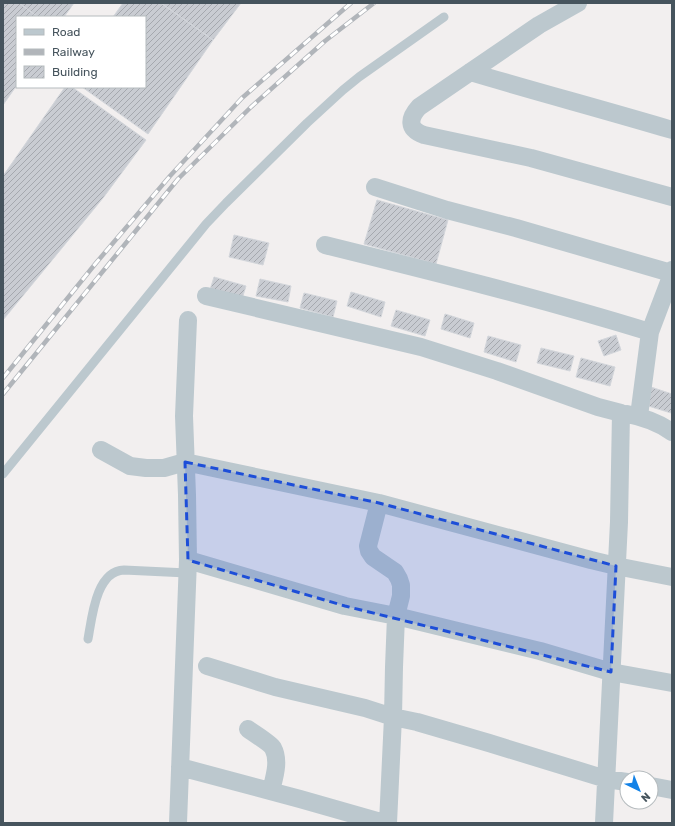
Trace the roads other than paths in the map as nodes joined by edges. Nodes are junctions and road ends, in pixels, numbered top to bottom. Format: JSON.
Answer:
{"nodes":[{"id":1,"x":578,"y":3,"type":"edge"},
{"id":2,"x":444,"y":17,"type":"dead end"},
{"id":3,"x":470,"y":72,"type":"junction"},
{"id":4,"x":671,"y":126,"type":"edge"},
{"id":5,"x":375,"y":187,"type":"dead end"},
{"id":6,"x":672,"y":197,"type":"edge"},
{"id":7,"x":325,"y":245,"type":"dead end"},
{"id":8,"x":671,"y":272,"type":"edge"},
{"id":9,"x":206,"y":296,"type":"dead end"},
{"id":10,"x":188,"y":320,"type":"dead end"},
{"id":11,"x":650,"y":332,"type":"junction"},
{"id":12,"x":621,"y":412,"type":"junction"},
{"id":13,"x":639,"y":416,"type":"junction"},
{"id":14,"x":672,"y":432,"type":"edge"},
{"id":15,"x":101,"y":450,"type":"dead end"},
{"id":16,"x":185,"y":462,"type":"junction"},
{"id":17,"x":3,"y":474,"type":"edge"},
{"id":18,"x":379,"y":503,"type":"junction"},
{"id":19,"x":188,"y":566,"type":"junction"},
{"id":20,"x":616,"y":566,"type":"junction"},
{"id":21,"x":672,"y":577,"type":"edge"},
{"id":22,"x":396,"y":616,"type":"junction"},
{"id":23,"x":88,"y":639,"type":"dead end"},
{"id":24,"x":207,"y":666,"type":"dead end"},
{"id":25,"x":611,"y":672,"type":"junction"},
{"id":26,"x":672,"y":683,"type":"edge"},
{"id":27,"x":394,"y":717,"type":"junction"},
{"id":28,"x":248,"y":729,"type":"dead end"},
{"id":29,"x":180,"y":767,"type":"junction"},
{"id":30,"x":606,"y":778,"type":"junction"},
{"id":31,"x":619,"y":780,"type":"edge"},
{"id":32,"x":659,"y":788,"type":"edge"},
{"id":33,"x":672,"y":790,"type":"edge"},
{"id":34,"x":271,"y":791,"type":"junction"},
{"id":35,"x":178,"y":823,"type":"edge"},
{"id":36,"x":384,"y":823,"type":"edge"},
{"id":37,"x":388,"y":823,"type":"edge"},
{"id":38,"x":604,"y":823,"type":"edge"}],
"edges":[{"from":1,"to":3,"type":"street"},
{"from":2,"to":17,"type":"lane"},
{"from":3,"to":4,"type":"street"},
{"from":3,"to":6,"type":"street"},
{"from":5,"to":8,"type":"street"},
{"from":7,"to":11,"type":"street"},
{"from":8,"to":11,"type":"street"},
{"from":9,"to":12,"type":"street"},
{"from":10,"to":16,"type":"street"},
{"from":11,"to":13,"type":"street"},
{"from":12,"to":13,"type":"street"},
{"from":12,"to":20,"type":"street"},
{"from":13,"to":14,"type":"street"},
{"from":15,"to":16,"type":"street"},
{"from":16,"to":18,"type":"street"},
{"from":16,"to":19,"type":"street"},
{"from":18,"to":20,"type":"street"},
{"from":18,"to":22,"type":"street"},
{"from":19,"to":22,"type":"street"},
{"from":19,"to":23,"type":"lane"},
{"from":19,"to":29,"type":"street"},
{"from":20,"to":21,"type":"street"},
{"from":20,"to":25,"type":"street"},
{"from":22,"to":25,"type":"street"},
{"from":22,"to":27,"type":"street"},
{"from":24,"to":27,"type":"street"},
{"from":25,"to":26,"type":"street"},
{"from":25,"to":30,"type":"street"},
{"from":27,"to":30,"type":"street"},
{"from":27,"to":37,"type":"street"},
{"from":28,"to":34,"type":"street"},
{"from":29,"to":34,"type":"street"},
{"from":29,"to":35,"type":"street"},
{"from":30,"to":31,"type":"street"},
{"from":30,"to":38,"type":"street"},
{"from":32,"to":33,"type":"street"},
{"from":34,"to":36,"type":"street"}]}
